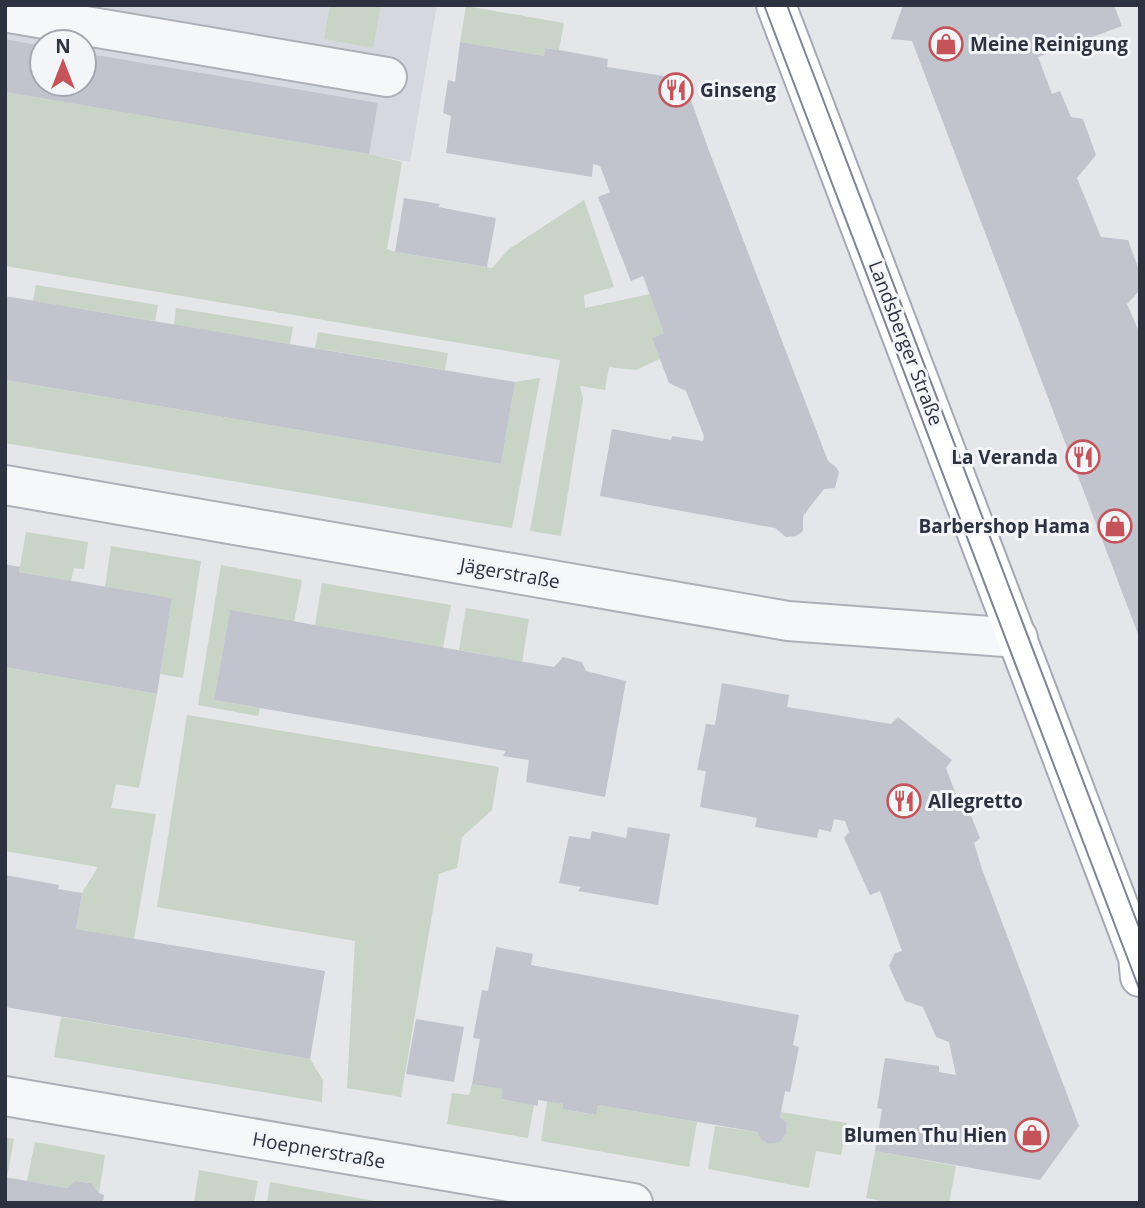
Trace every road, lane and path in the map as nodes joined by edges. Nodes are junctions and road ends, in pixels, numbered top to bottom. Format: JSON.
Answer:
{"nodes":[{"id":1,"x":776,"y":5,"type":"edge"},
{"id":2,"x":5,"y":10,"type":"edge"},
{"id":3,"x":387,"y":76,"type":"dead end"},
{"id":4,"x":5,"y":485,"type":"edge"},
{"id":5,"x":1018,"y":638,"type":"junction"},
{"id":6,"x":1139,"y":964,"type":"edge"},
{"id":7,"x":5,"y":1096,"type":"edge"},
{"id":8,"x":633,"y":1203,"type":"edge"}],
"edges":[{"from":1,"to":5,"type":"main road","name":"Landsberger Straße"},
{"from":2,"to":3,"type":"street"},
{"from":4,"to":5,"type":"street","name":"Jägerstraße"},
{"from":5,"to":6,"type":"main road","name":"Landsberger Straße"},
{"from":7,"to":8,"type":"street","name":"Hoepnerstraße"}]}
